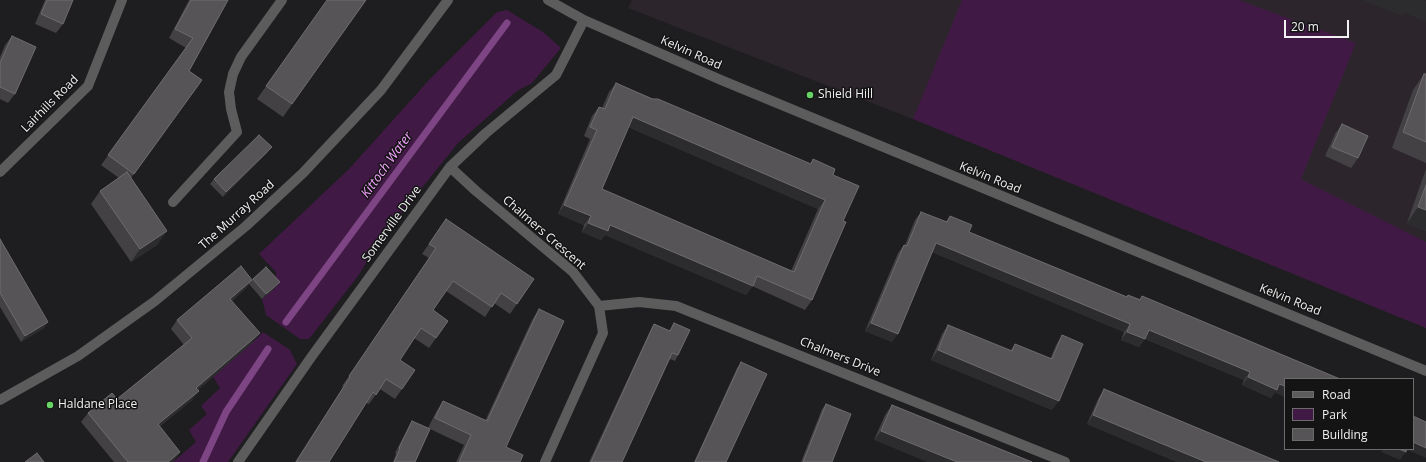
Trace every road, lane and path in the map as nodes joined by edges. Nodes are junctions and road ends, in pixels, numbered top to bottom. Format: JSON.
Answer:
{"nodes":[{"id":1,"x":122,"y":0,"type":"edge"},
{"id":2,"x":282,"y":0,"type":"edge"},
{"id":3,"x":448,"y":0,"type":"edge"},
{"id":4,"x":548,"y":0,"type":"edge"},
{"id":5,"x":584,"y":20,"type":"junction"},
{"id":6,"x":450,"y":167,"type":"junction"},
{"id":7,"x":0,"y":172,"type":"edge"},
{"id":8,"x":173,"y":202,"type":"dead end"},
{"id":9,"x":599,"y":306,"type":"junction"},
{"id":10,"x":1426,"y":371,"type":"edge"},
{"id":11,"x":0,"y":400,"type":"edge"},
{"id":12,"x":238,"y":462,"type":"edge"},
{"id":13,"x":545,"y":462,"type":"edge"},
{"id":14,"x":1065,"y":462,"type":"edge"}],
"edges":[{"from":1,"to":7,"type":"street","name":"Lairhills Road"},
{"from":2,"to":8,"type":"street"},
{"from":3,"to":11,"type":"street","name":"The Murray Road"},
{"from":4,"to":5,"type":"street","name":"Kelvin Road"},
{"from":5,"to":6,"type":"street","name":"Somerville Drive"},
{"from":5,"to":10,"type":"street","name":"Kelvin Road"},
{"from":6,"to":9,"type":"street","name":"Chalmers Crescent"},
{"from":6,"to":12,"type":"street","name":"Somerville Drive"},
{"from":9,"to":13,"type":"street","name":"Chalmers Crescent"},
{"from":9,"to":14,"type":"street","name":"Chalmers Drive"}]}
